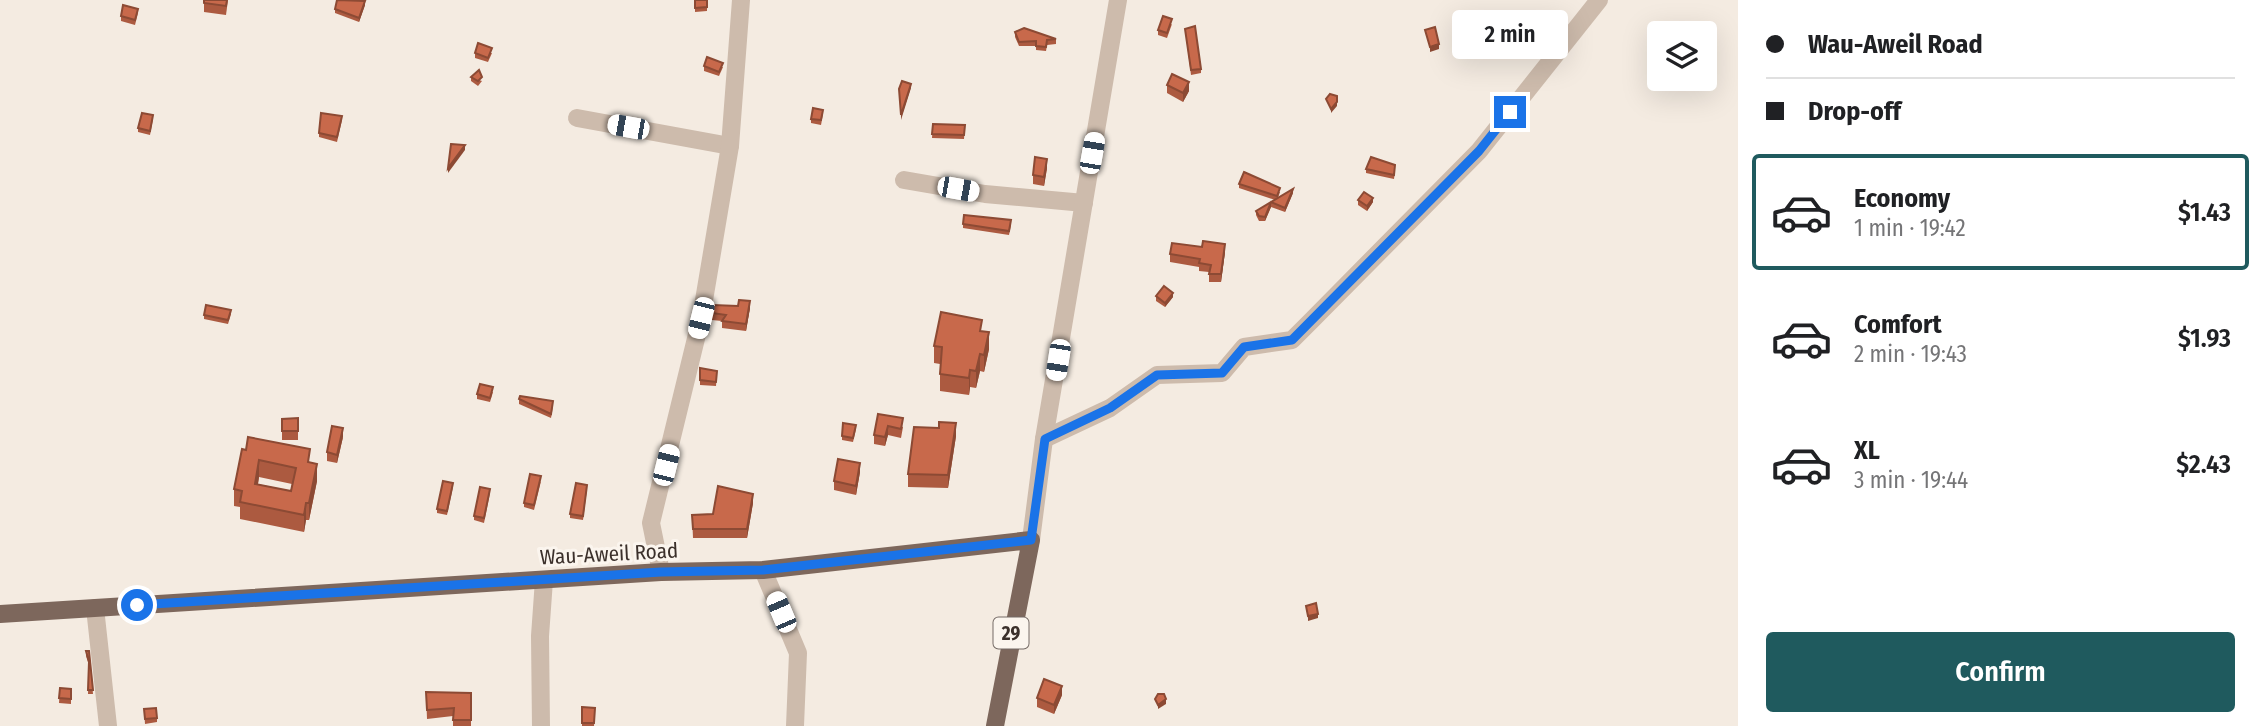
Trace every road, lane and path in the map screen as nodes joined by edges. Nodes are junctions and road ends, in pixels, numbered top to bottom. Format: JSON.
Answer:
{"nodes":[{"id":1,"x":741,"y":0,"type":"edge"},
{"id":2,"x":1118,"y":0,"type":"edge"},
{"id":3,"x":1599,"y":0,"type":"edge"},
{"id":4,"x":578,"y":118,"type":"dead end"},
{"id":5,"x":730,"y":146,"type":"junction"},
{"id":6,"x":904,"y":180,"type":"dead end"},
{"id":7,"x":1084,"y":203,"type":"junction"},
{"id":8,"x":1045,"y":439,"type":"junction"},
{"id":9,"x":1031,"y":540,"type":"junction"},
{"id":10,"x":763,"y":570,"type":"junction"},
{"id":11,"x":661,"y":572,"type":"junction"},
{"id":12,"x":544,"y":580,"type":"junction"},
{"id":13,"x":95,"y":608,"type":"junction"},
{"id":14,"x":0,"y":614,"type":"edge"},
{"id":15,"x":108,"y":726,"type":"edge"},
{"id":16,"x":541,"y":726,"type":"edge"},
{"id":17,"x":795,"y":726,"type":"edge"},
{"id":18,"x":995,"y":726,"type":"edge"}],
"edges":[{"from":1,"to":5,"type":"street"},
{"from":2,"to":7,"type":"street"},
{"from":3,"to":8,"type":"street"},
{"from":4,"to":5,"type":"street"},
{"from":5,"to":11,"type":"street"},
{"from":6,"to":7,"type":"street"},
{"from":7,"to":8,"type":"street"},
{"from":8,"to":9,"type":"street"},
{"from":9,"to":10,"type":"main road","name":"Wau-Aweil Road"},
{"from":9,"to":18,"type":"main road","number":"29"},
{"from":10,"to":11,"type":"main road","name":"Wau-Aweil Road"},
{"from":10,"to":17,"type":"street"},
{"from":11,"to":12,"type":"main road","name":"Wau-Aweil Road"},
{"from":12,"to":13,"type":"main road","name":"Wau-Aweil Road"},
{"from":12,"to":16,"type":"street"},
{"from":13,"to":14,"type":"main road","name":"Wau-Aweil Road"},
{"from":13,"to":15,"type":"street"}]}
